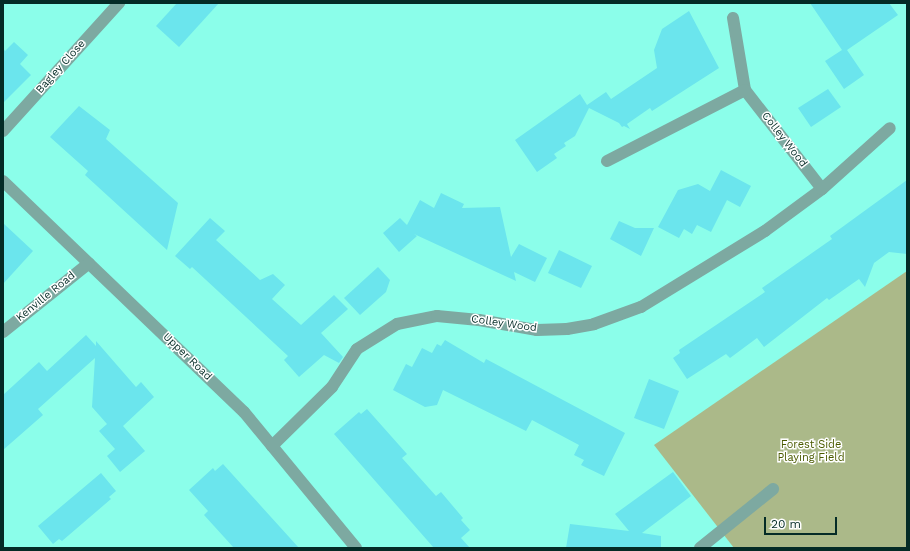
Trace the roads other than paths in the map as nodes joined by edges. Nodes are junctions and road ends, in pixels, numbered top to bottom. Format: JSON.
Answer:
{"nodes":[{"id":1,"x":119,"y":3,"type":"edge"},
{"id":2,"x":733,"y":18,"type":"dead end"},
{"id":3,"x":745,"y":90,"type":"junction"},
{"id":4,"x":890,"y":128,"type":"dead end"},
{"id":5,"x":3,"y":130,"type":"edge"},
{"id":6,"x":607,"y":161,"type":"dead end"},
{"id":7,"x":3,"y":181,"type":"edge"},
{"id":8,"x":822,"y":190,"type":"junction"},
{"id":9,"x":89,"y":263,"type":"junction"},
{"id":10,"x":3,"y":332,"type":"edge"},
{"id":11,"x":272,"y":446,"type":"junction"},
{"id":12,"x":773,"y":489,"type":"dead end"},
{"id":13,"x":704,"y":544,"type":"edge"},
{"id":14,"x":356,"y":548,"type":"edge"}],
"edges":[{"from":1,"to":5,"type":"street","name":"Bagley Close"},
{"from":2,"to":3,"type":"street","name":"Colley Wood"},
{"from":3,"to":6,"type":"street"},
{"from":3,"to":8,"type":"street","name":"Colley Wood"},
{"from":4,"to":8,"type":"street","name":"Colley Wood"},
{"from":7,"to":9,"type":"street","name":"Upper Road"},
{"from":8,"to":11,"type":"street","name":"Colley Wood"},
{"from":9,"to":10,"type":"street","name":"Kenville Road"},
{"from":9,"to":11,"type":"street","name":"Upper Road"},
{"from":11,"to":14,"type":"street","name":"Upper Road"},
{"from":12,"to":13,"type":"street"}]}
